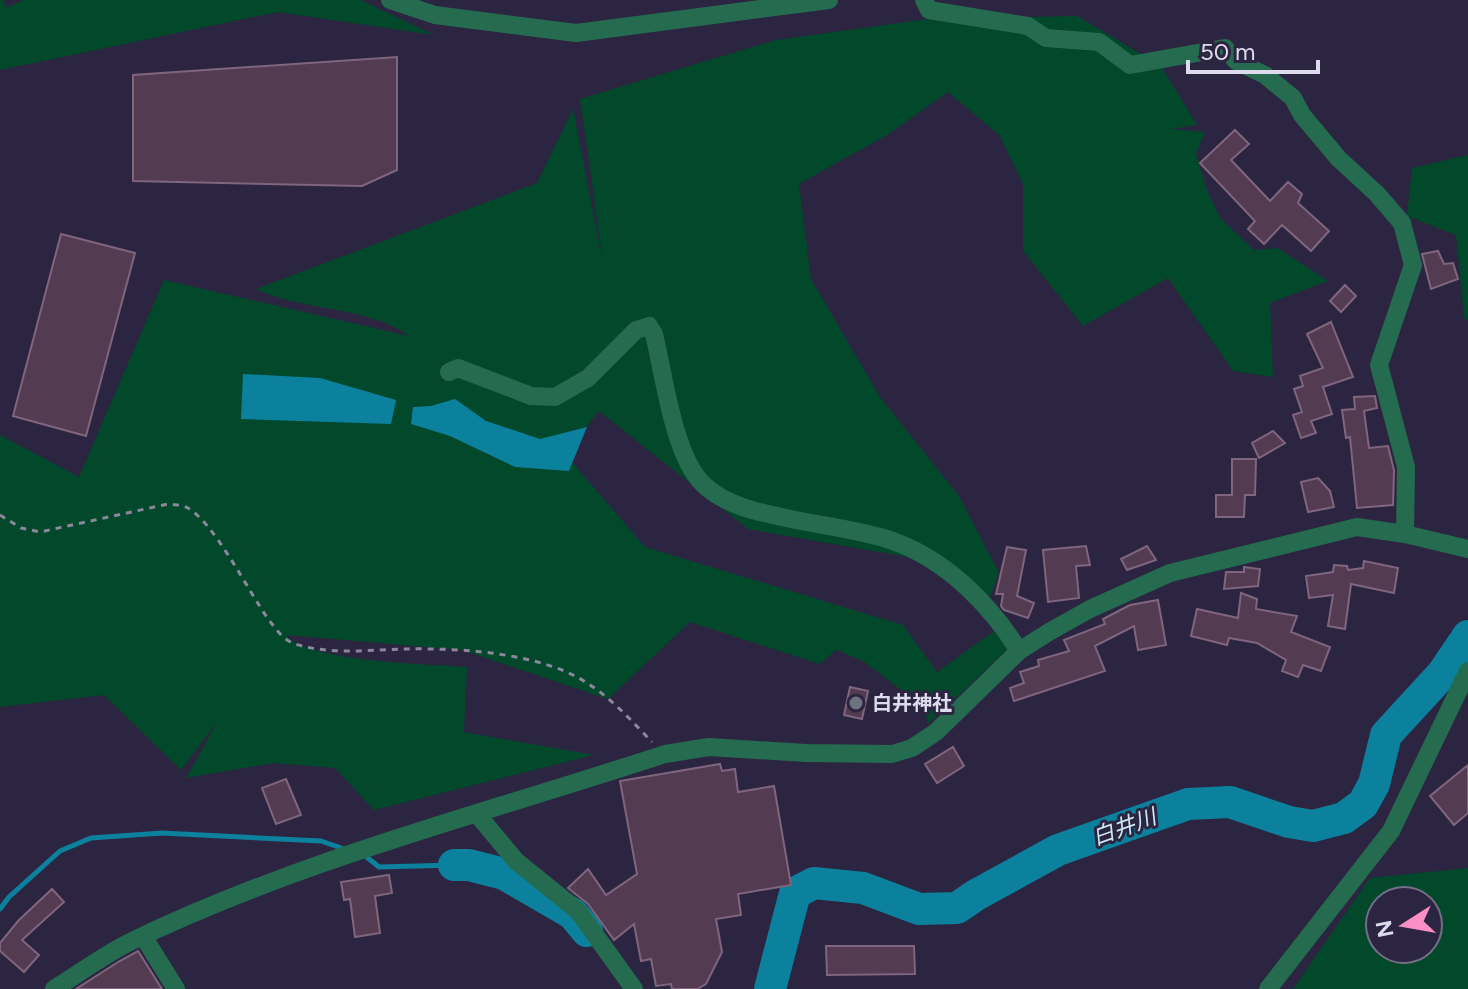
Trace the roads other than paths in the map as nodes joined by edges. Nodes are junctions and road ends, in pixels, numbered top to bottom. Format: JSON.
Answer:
{"nodes":[{"id":1,"x":390,"y":0,"type":"edge"},
{"id":2,"x":829,"y":0,"type":"edge"},
{"id":3,"x":924,"y":0,"type":"edge"},
{"id":4,"x":449,"y":372,"type":"dead end"},
{"id":5,"x":1405,"y":534,"type":"junction"},
{"id":6,"x":1468,"y":549,"type":"edge"},
{"id":7,"x":1019,"y":651,"type":"junction"},
{"id":8,"x":1468,"y":671,"type":"edge"},
{"id":9,"x":477,"y":814,"type":"junction"},
{"id":10,"x":143,"y":936,"type":"junction"},
{"id":11,"x":54,"y":989,"type":"edge"},
{"id":12,"x":176,"y":989,"type":"edge"},
{"id":13,"x":634,"y":989,"type":"edge"},
{"id":14,"x":1268,"y":989,"type":"edge"}],
"edges":[{"from":1,"to":2,"type":"street"},
{"from":3,"to":5,"type":"street"},
{"from":4,"to":7,"type":"street"},
{"from":5,"to":6,"type":"street"},
{"from":5,"to":7,"type":"street"},
{"from":7,"to":9,"type":"street"},
{"from":8,"to":14,"type":"street"},
{"from":9,"to":10,"type":"street"},
{"from":9,"to":13,"type":"street"},
{"from":10,"to":11,"type":"street"},
{"from":10,"to":12,"type":"street"}]}
